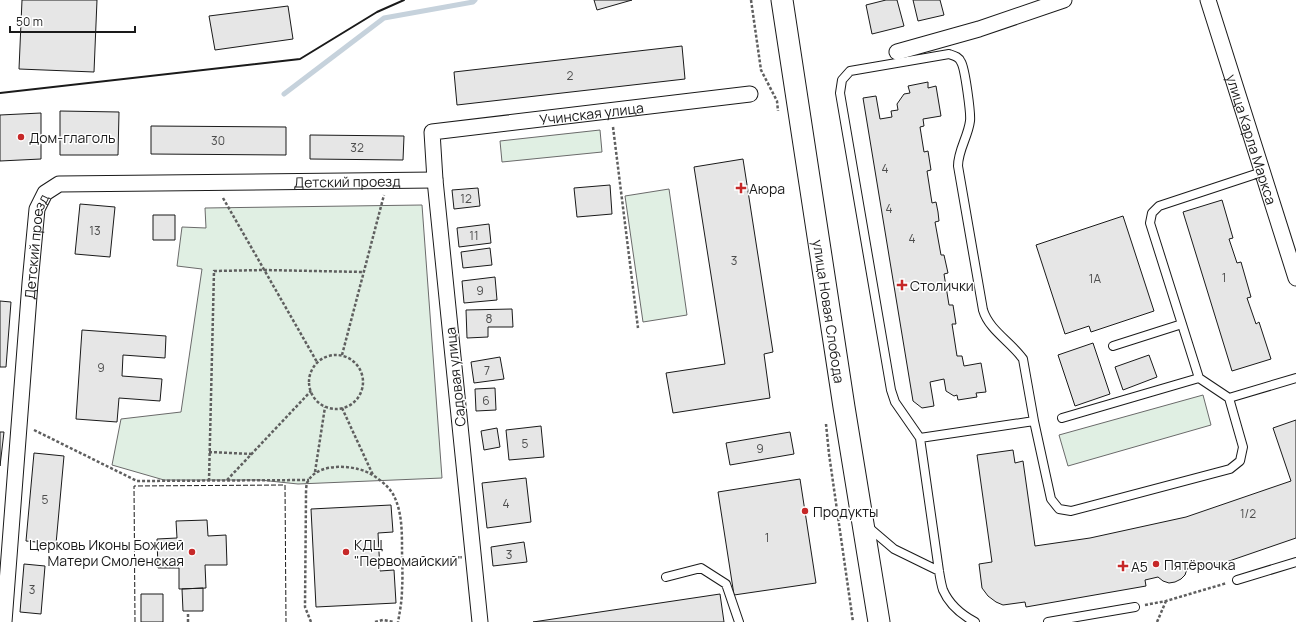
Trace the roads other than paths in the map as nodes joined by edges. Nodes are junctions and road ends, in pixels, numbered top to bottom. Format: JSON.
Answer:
{"nodes":[{"id":1,"x":782,"y":0,"type":"edge"},
{"id":2,"x":1064,"y":0,"type":"edge"},
{"id":3,"x":1208,"y":0,"type":"edge"},
{"id":4,"x":897,"y":52,"type":"dead end"},
{"id":5,"x":750,"y":94,"type":"dead end"},
{"id":6,"x":432,"y":132,"type":"joint"},
{"id":7,"x":1262,"y":172,"type":"junction"},
{"id":8,"x":436,"y":180,"type":"junction"},
{"id":9,"x":1296,"y":278,"type":"edge"},
{"id":10,"x":1182,"y":324,"type":"junction"},
{"id":11,"x":1113,"y":346,"type":"dead end"},
{"id":12,"x":1199,"y":378,"type":"junction"},
{"id":13,"x":1296,"y":378,"type":"edge"},
{"id":14,"x":1229,"y":398,"type":"junction"},
{"id":15,"x":1062,"y":418,"type":"dead end"},
{"id":16,"x":1034,"y":421,"type":"junction"},
{"id":17,"x":920,"y":438,"type":"junction"},
{"id":18,"x":862,"y":521,"type":"junction"},
{"id":19,"x":1296,"y":562,"type":"edge"},
{"id":20,"x":939,"y":571,"type":"junction"},
{"id":21,"x":666,"y":577,"type":"dead end"},
{"id":22,"x":1237,"y":580,"type":"road end"},
{"id":23,"x":1135,"y":607,"type":"road end"},
{"id":24,"x":4,"y":622,"type":"edge"},
{"id":25,"x":480,"y":622,"type":"edge"},
{"id":26,"x":738,"y":622,"type":"edge"},
{"id":27,"x":879,"y":622,"type":"edge"},
{"id":28,"x":974,"y":622,"type":"edge"},
{"id":29,"x":1047,"y":622,"type":"edge"}],
"edges":[{"from":1,"to":18,"type":"main road","name":"улица Новая Слобода"},
{"from":2,"to":4,"type":"street"},
{"from":3,"to":7,"type":"street","name":"улица Карла Маркса"},
{"from":5,"to":6,"type":"street","name":"Учинская улица"},
{"from":6,"to":8,"type":"street","name":"Садовая улица"},
{"from":7,"to":9,"type":"street","name":"улица Карла Маркса"},
{"from":7,"to":10,"type":"lane"},
{"from":8,"to":24,"type":"street","name":"Детский проезд"},
{"from":8,"to":25,"type":"street","name":"Садовая улица"},
{"from":10,"to":11,"type":"lane"},
{"from":10,"to":12,"type":"lane"},
{"from":12,"to":14,"type":"lane"},
{"from":12,"to":15,"type":"lane"},
{"from":13,"to":14,"type":"lane"},
{"from":14,"to":16,"type":"lane"},
{"from":16,"to":17,"type":"lane"},
{"from":16,"to":17,"type":"lane"},
{"from":17,"to":20,"type":"lane"},
{"from":18,"to":20,"type":"lane"},
{"from":18,"to":27,"type":"main road","name":"улица Новая Слобода"},
{"from":19,"to":22,"type":"lane"},
{"from":20,"to":28,"type":"lane"},
{"from":21,"to":26,"type":"lane"},
{"from":23,"to":29,"type":"lane"}]}
